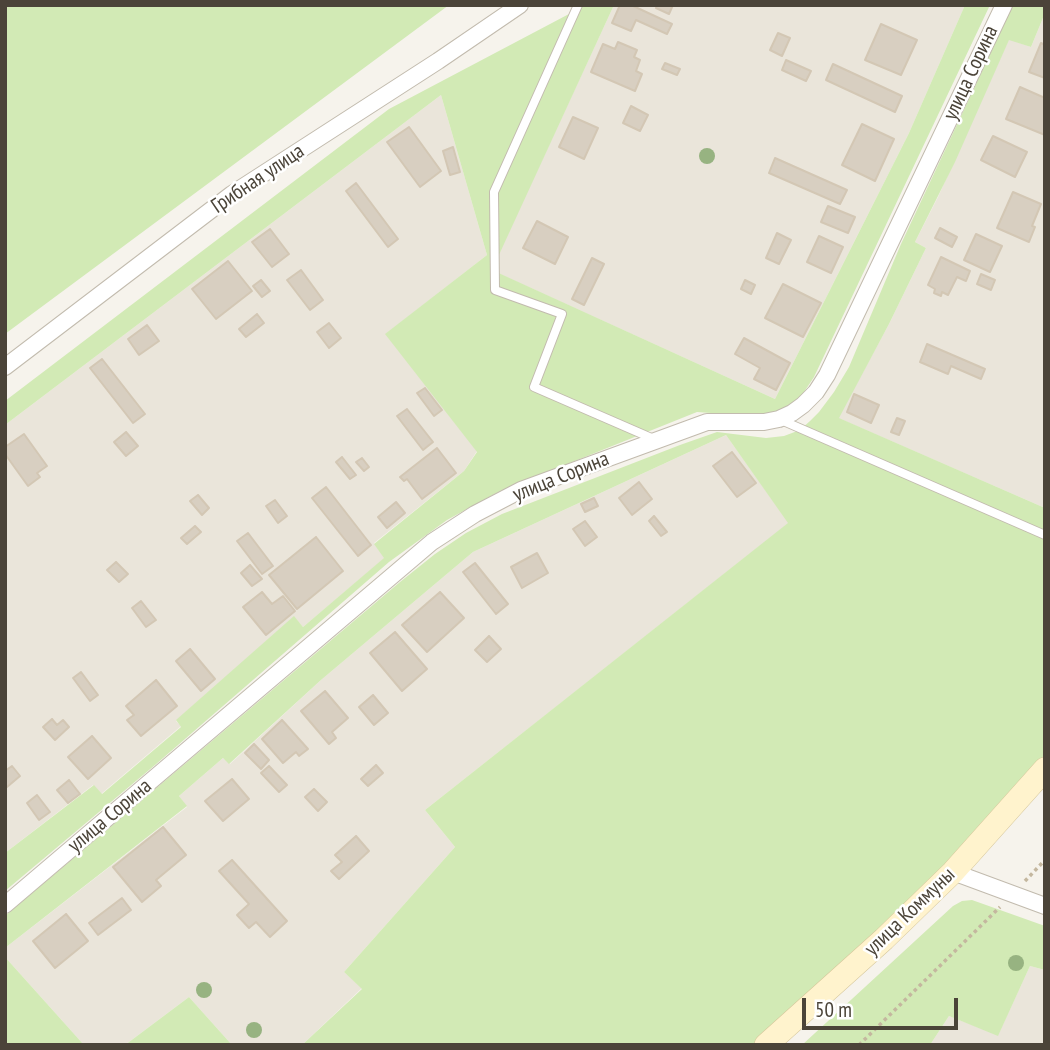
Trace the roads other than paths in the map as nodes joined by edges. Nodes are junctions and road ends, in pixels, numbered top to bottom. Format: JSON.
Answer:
{"nodes":[{"id":1,"x":520,"y":5,"type":"edge"},
{"id":2,"x":578,"y":5,"type":"edge"},
{"id":3,"x":1004,"y":5,"type":"edge"},
{"id":4,"x":5,"y":367,"type":"edge"},
{"id":5,"x":779,"y":419,"type":"junction"},
{"id":6,"x":656,"y":440,"type":"junction"},
{"id":7,"x":1045,"y":535,"type":"edge"},
{"id":8,"x":1045,"y":769,"type":"edge"},
{"id":9,"x":953,"y":872,"type":"junction"},
{"id":10,"x":5,"y":905,"type":"edge"},
{"id":11,"x":1045,"y":906,"type":"edge"},
{"id":12,"x":766,"y":1045,"type":"edge"}],
"edges":[{"from":1,"to":4,"type":"street","name":"Грибная улица"},
{"from":2,"to":6,"type":"lane"},
{"from":3,"to":5,"type":"street","name":"улица Сорина"},
{"from":5,"to":6,"type":"street","name":"улица Сорина"},
{"from":5,"to":7,"type":"lane"},
{"from":6,"to":10,"type":"street","name":"улица Сорина"},
{"from":8,"to":9,"type":"street","name":"улица Коммуны"},
{"from":9,"to":11,"type":"street"},
{"from":9,"to":12,"type":"street","name":"улица Коммуны"}]}
